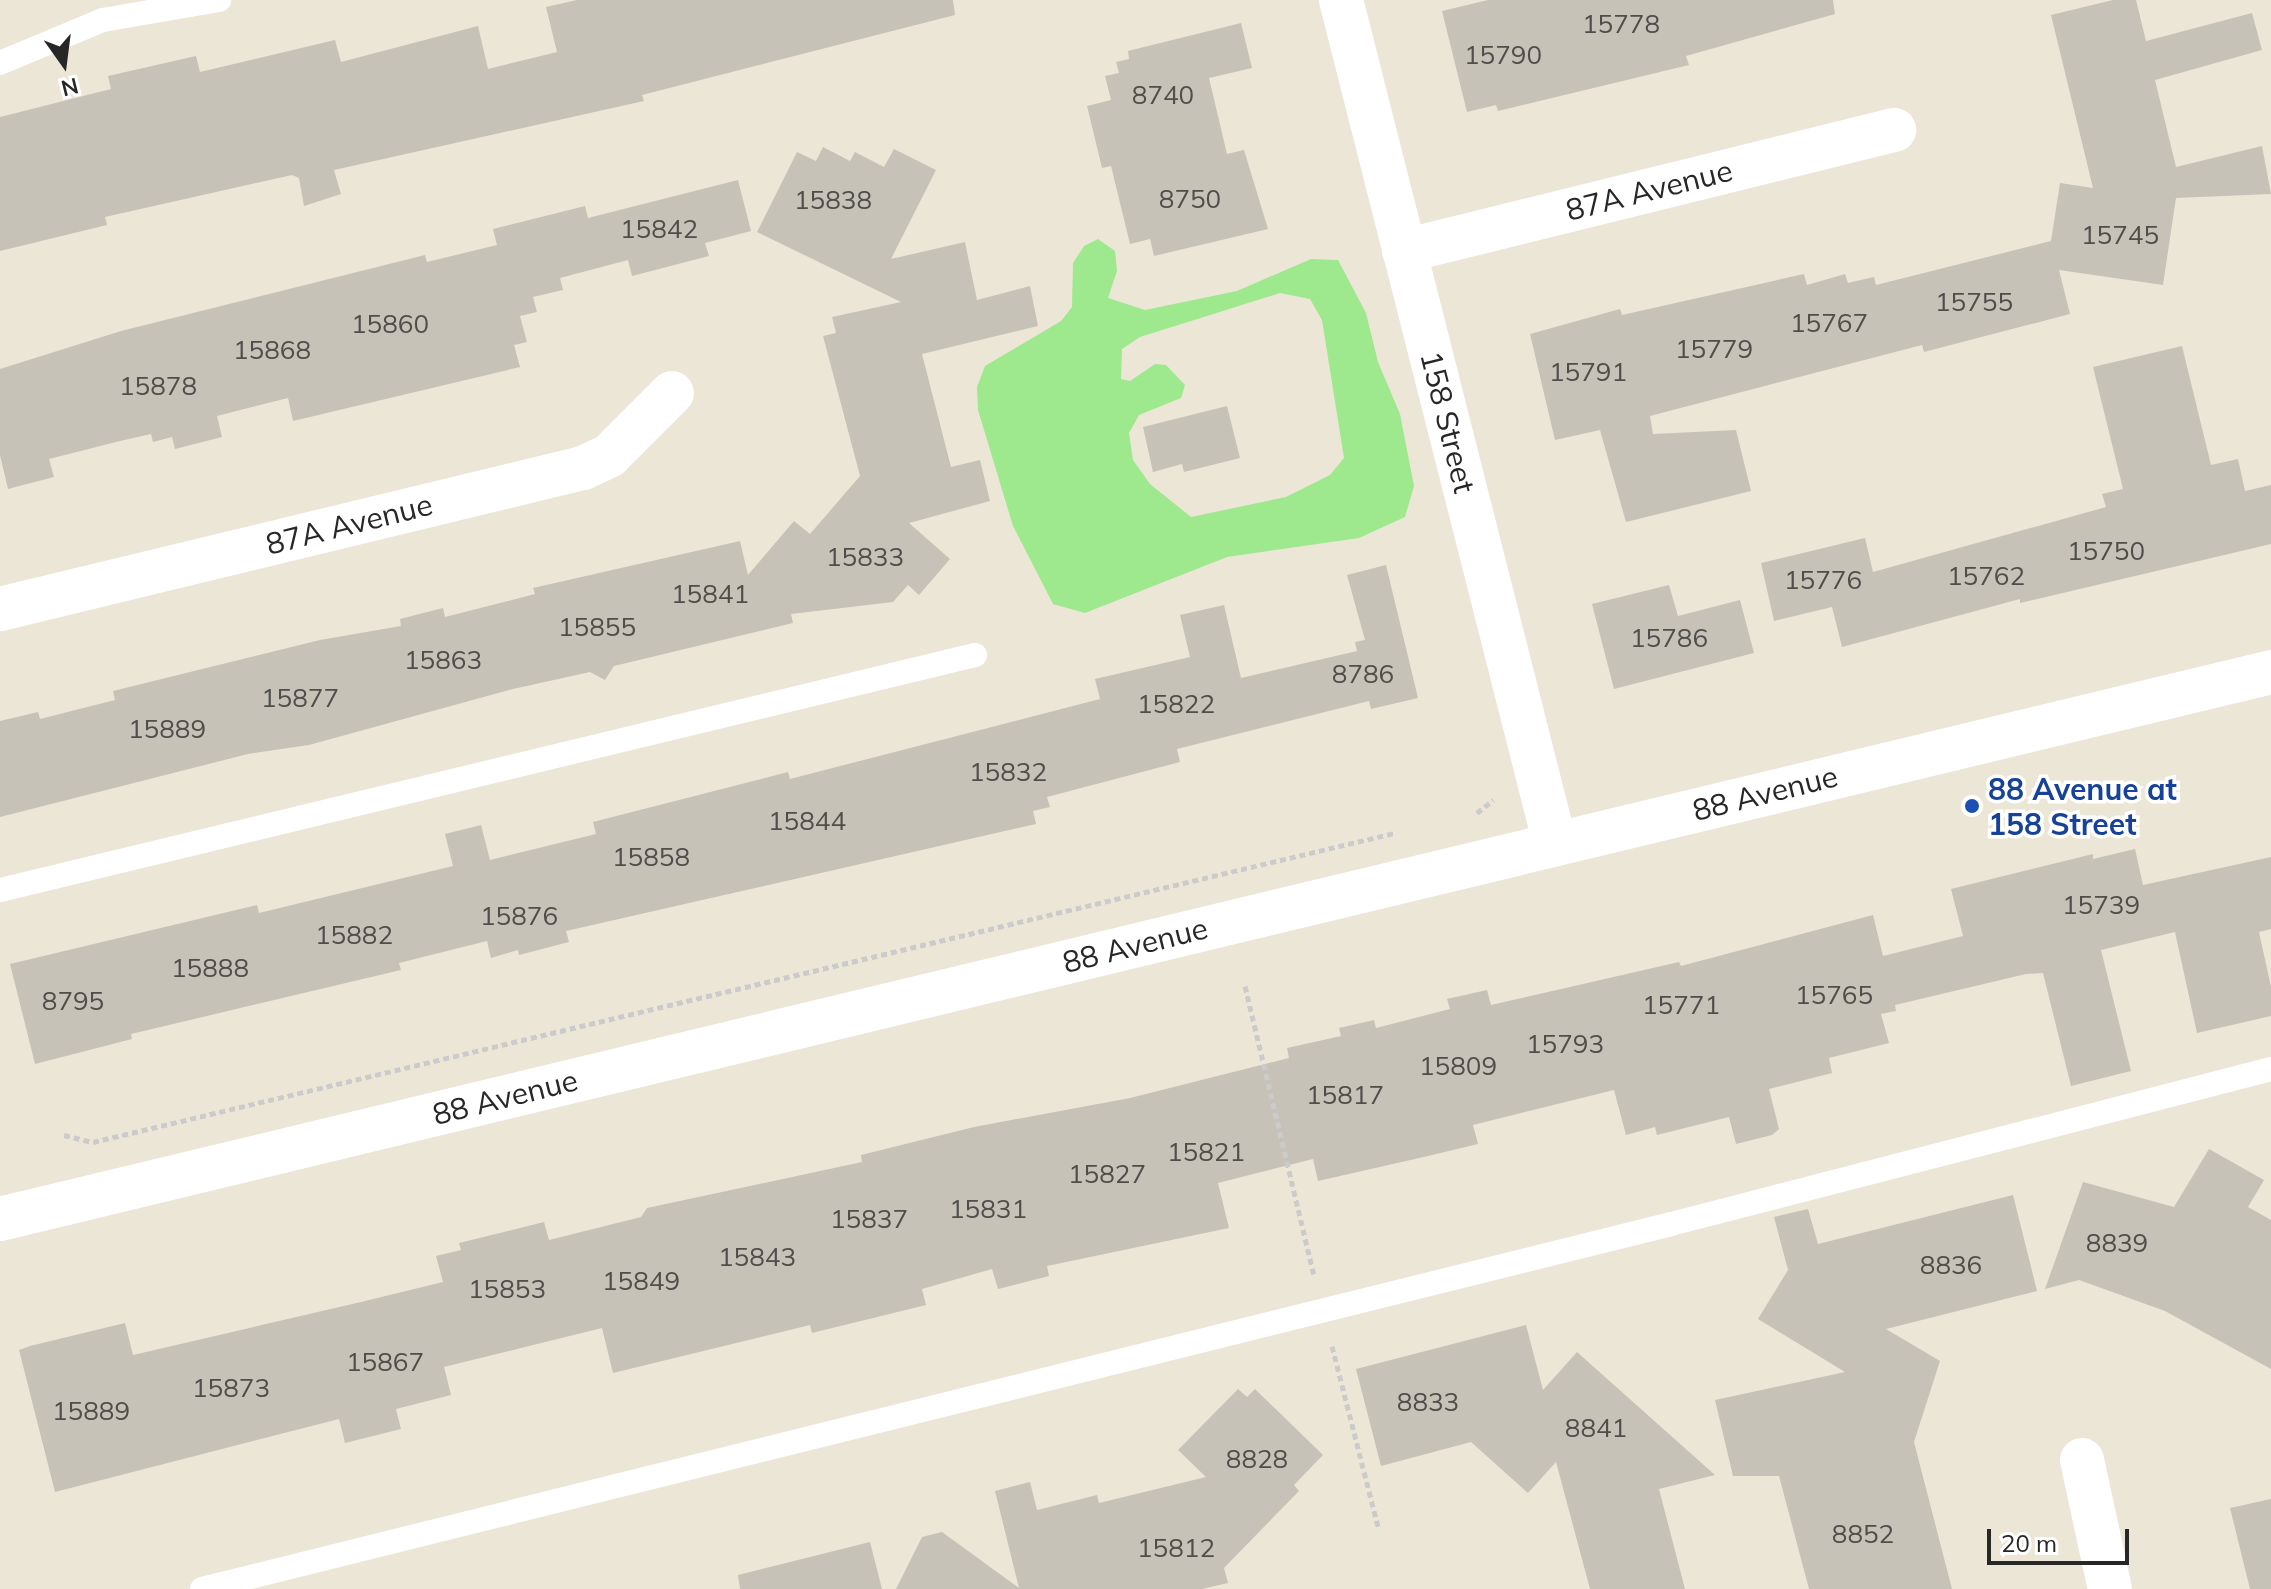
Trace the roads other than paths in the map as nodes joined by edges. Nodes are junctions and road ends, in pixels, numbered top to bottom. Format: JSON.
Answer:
{"nodes":[{"id":1,"x":219,"y":0,"type":"edge"},
{"id":2,"x":1341,"y":0,"type":"edge"},
{"id":3,"x":0,"y":63,"type":"edge"},
{"id":4,"x":1894,"y":130,"type":"dead end"},
{"id":5,"x":1404,"y":251,"type":"junction"},
{"id":6,"x":672,"y":393,"type":"dead end"},
{"id":7,"x":0,"y":609,"type":"edge"},
{"id":8,"x":975,"y":655,"type":"dead end"},
{"id":9,"x":2271,"y":672,"type":"edge"},
{"id":10,"x":1555,"y":844,"type":"junction"},
{"id":11,"x":0,"y":890,"type":"edge"},
{"id":12,"x":2271,"y":1069,"type":"edge"},
{"id":13,"x":0,"y":1219,"type":"edge"},
{"id":14,"x":2082,"y":1460,"type":"dead end"},
{"id":15,"x":202,"y":1589,"type":"edge"},
{"id":16,"x":2110,"y":1589,"type":"edge"}],
"edges":[{"from":1,"to":3,"type":"lane"},
{"from":2,"to":5,"type":"main road","name":"158 Street"},
{"from":4,"to":5,"type":"main road","name":"87A Avenue"},
{"from":5,"to":10,"type":"main road","name":"158 Street"},
{"from":6,"to":7,"type":"main road","name":"87A Avenue"},
{"from":8,"to":11,"type":"lane"},
{"from":9,"to":10,"type":"main road","name":"88 Avenue"},
{"from":10,"to":13,"type":"main road","name":"88 Avenue"},
{"from":12,"to":15,"type":"lane"},
{"from":14,"to":16,"type":"main road"}]}
